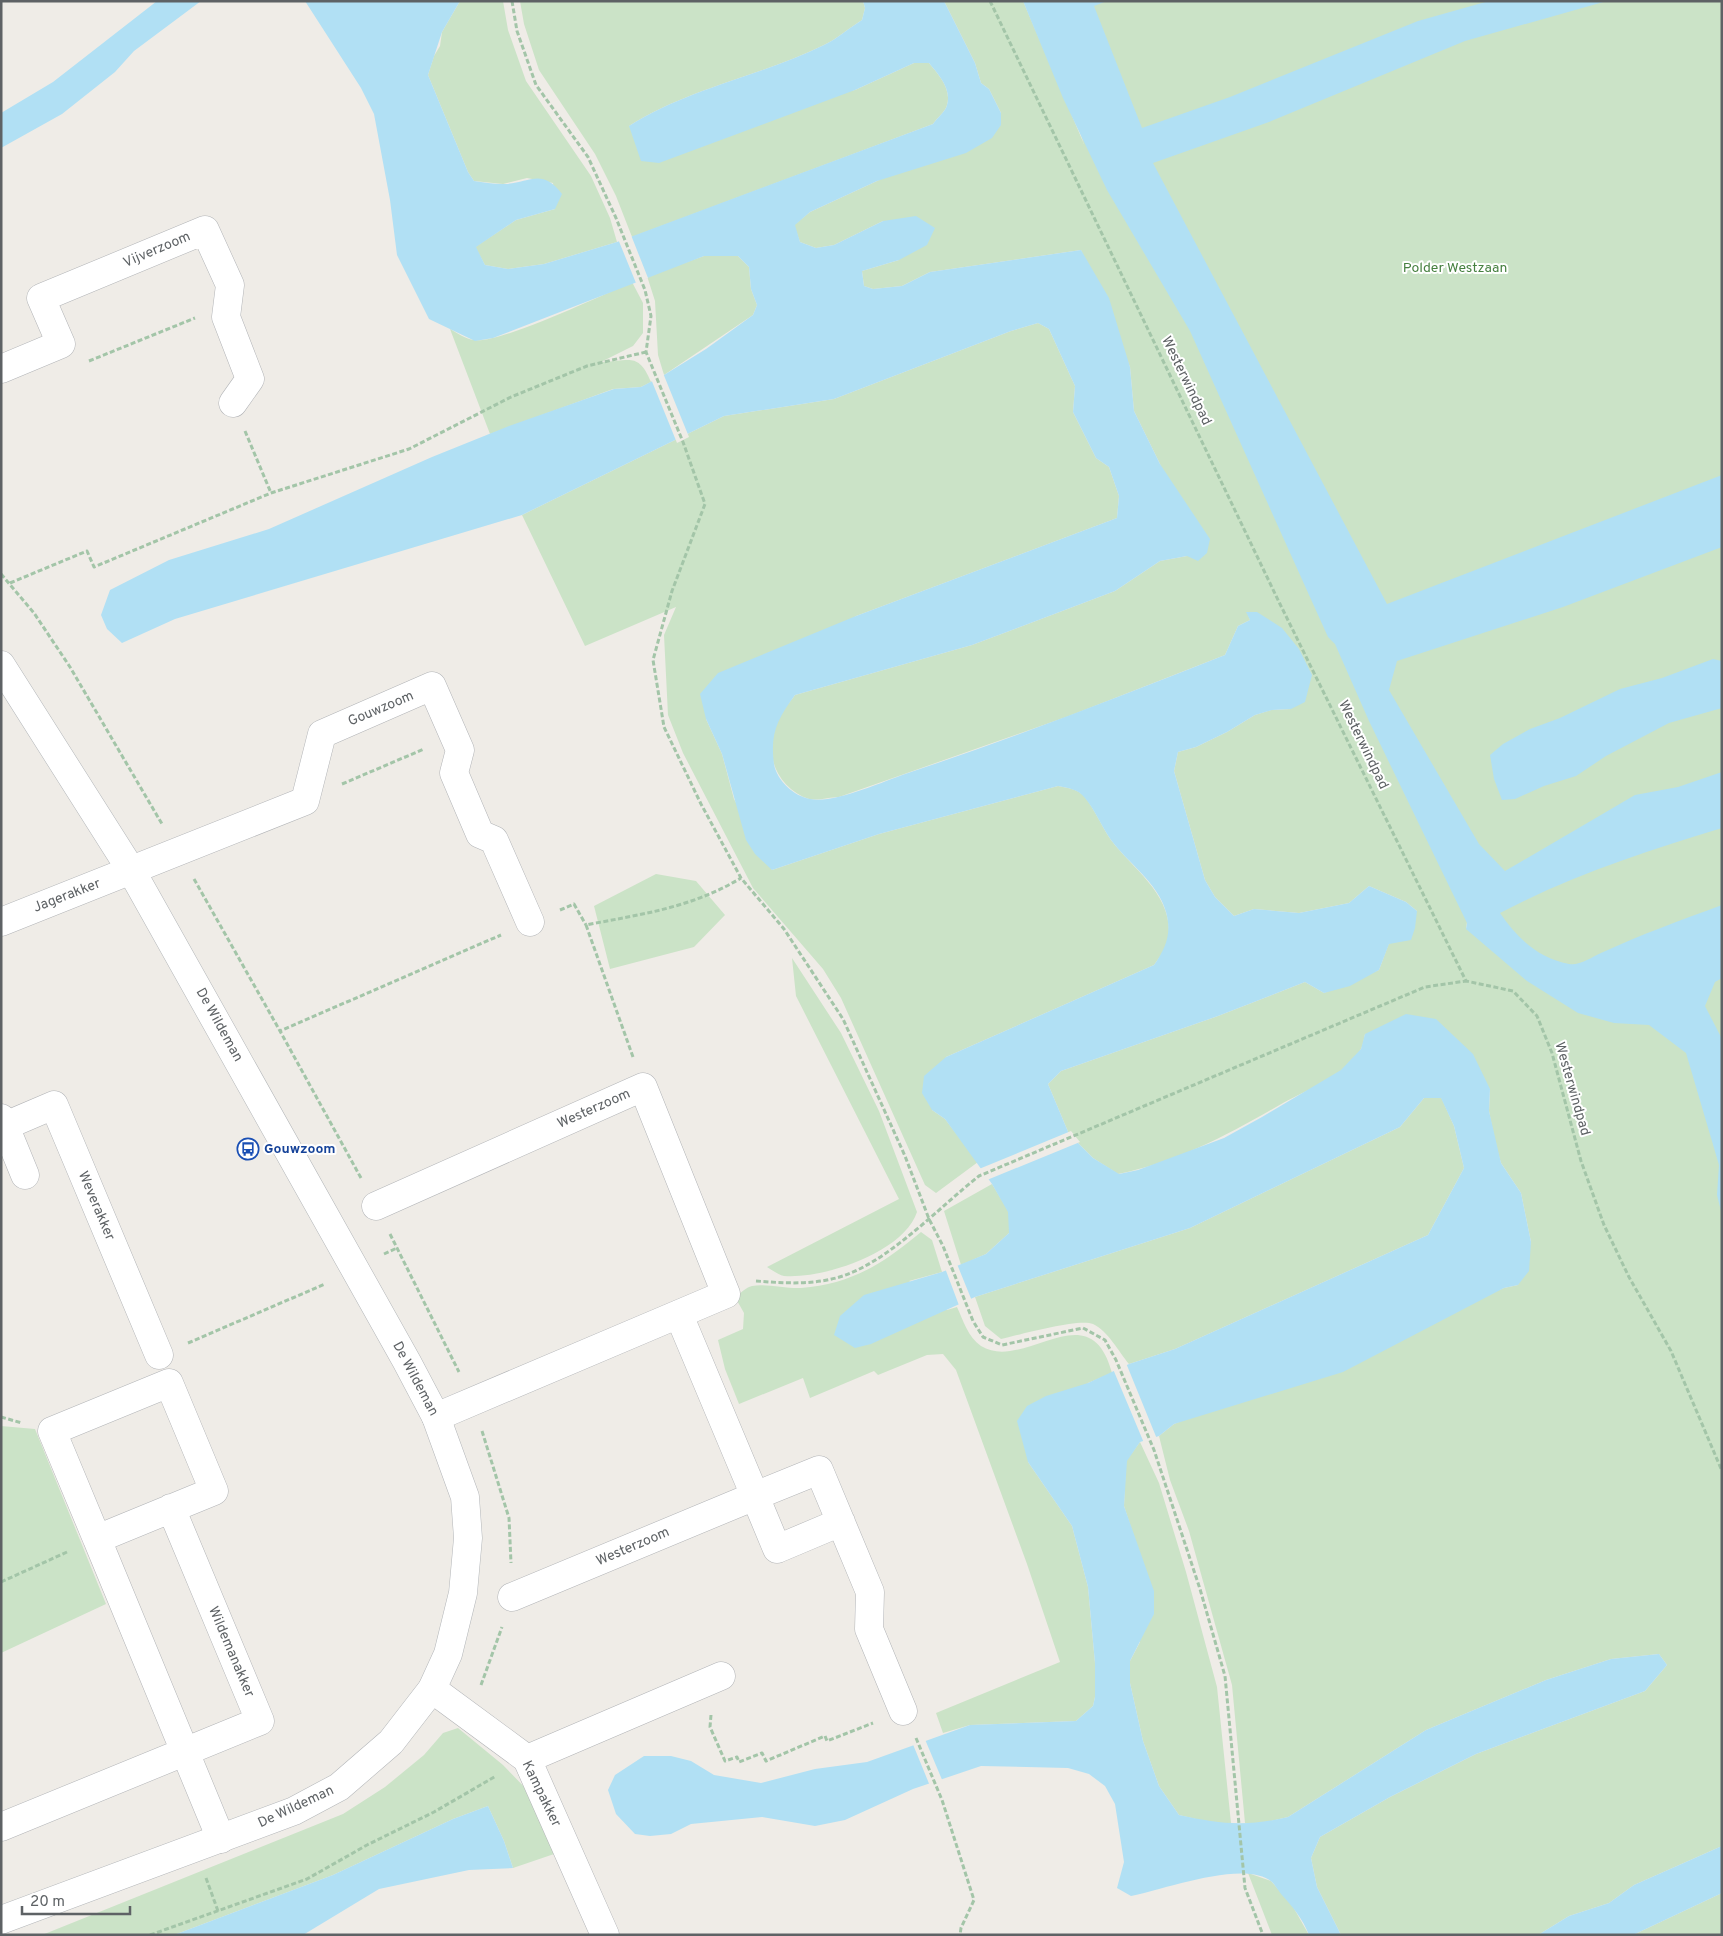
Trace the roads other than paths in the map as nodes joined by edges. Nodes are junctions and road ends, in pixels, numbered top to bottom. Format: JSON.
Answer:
{"nodes":[{"id":1,"x":1,"y":369,"type":"edge"},
{"id":2,"x":233,"y":403,"type":"road end"},
{"id":3,"x":1,"y":665,"type":"edge"},
{"id":4,"x":132,"y":870,"type":"junction"},
{"id":5,"x":1,"y":922,"type":"edge"},
{"id":6,"x":530,"y":922,"type":"road end"},
{"id":7,"x":3,"y":1122,"type":"edge"},
{"id":8,"x":25,"y":1175,"type":"dead end"},
{"id":9,"x":376,"y":1206,"type":"road end"},
{"id":10,"x":679,"y":1315,"type":"junction"},
{"id":11,"x":159,"y":1355,"type":"road end"},
{"id":12,"x":436,"y":1418,"type":"junction"},
{"id":13,"x":754,"y":1496,"type":"junction"},
{"id":14,"x":171,"y":1508,"type":"junction"},
{"id":15,"x":841,"y":1522,"type":"junction"},
{"id":16,"x":97,"y":1539,"type":"junction"},
{"id":17,"x":512,"y":1597,"type":"road end"},
{"id":18,"x":711,"y":1680,"type":"road end"},
{"id":19,"x":432,"y":1689,"type":"junction"},
{"id":20,"x":906,"y":1716,"type":"road end"},
{"id":21,"x":185,"y":1751,"type":"junction"},
{"id":22,"x":527,"y":1759,"type":"junction"},
{"id":23,"x":1,"y":1827,"type":"edge"},
{"id":24,"x":220,"y":1839,"type":"junction"},
{"id":25,"x":1,"y":1920,"type":"edge"},
{"id":26,"x":605,"y":1935,"type":"edge"}],
"edges":[{"from":1,"to":2,"type":"street","name":"Vijverzoom"},
{"from":3,"to":4,"type":"street","name":"De Wildeman"},
{"from":4,"to":5,"type":"street","name":"Jagerakker"},
{"from":4,"to":6,"type":"street","name":"Gouwzoom"},
{"from":4,"to":12,"type":"street","name":"De Wildeman"},
{"from":7,"to":8,"type":"street","name":"Weverakker"},
{"from":7,"to":11,"type":"street","name":"Weverakker"},
{"from":9,"to":10,"type":"street","name":"Westerzoom"},
{"from":10,"to":12,"type":"street"},
{"from":10,"to":13,"type":"street"},
{"from":12,"to":19,"type":"street","name":"De Wildeman"},
{"from":13,"to":15,"type":"street","name":"Westerzoom"},
{"from":13,"to":15,"type":"street"},
{"from":13,"to":17,"type":"street","name":"Westerzoom"},
{"from":14,"to":16,"type":"street"},
{"from":14,"to":16,"type":"street"},
{"from":14,"to":21,"type":"street","name":"Wildemanakker"},
{"from":15,"to":20,"type":"street","name":"Westerzoom"},
{"from":16,"to":21,"type":"street"},
{"from":18,"to":22,"type":"street"},
{"from":19,"to":22,"type":"street","name":"Kampakker"},
{"from":19,"to":24,"type":"street","name":"De Wildeman"},
{"from":21,"to":23,"type":"street","name":"Wildemanakker"},
{"from":21,"to":24,"type":"street"},
{"from":22,"to":26,"type":"street","name":"Kampakker"},
{"from":24,"to":25,"type":"street","name":"De Wildeman"}]}
